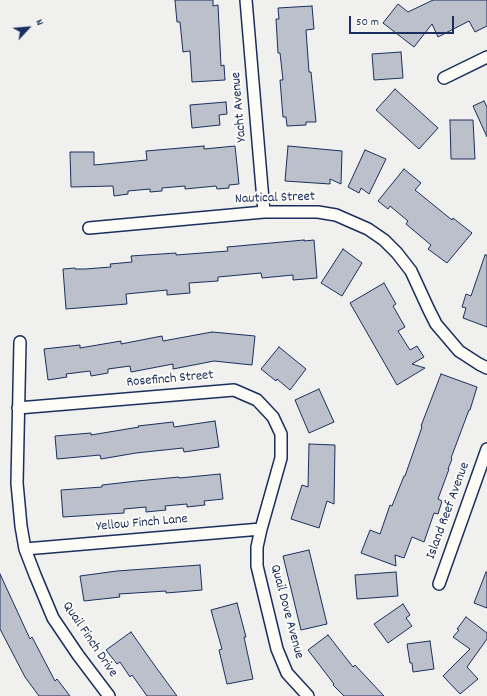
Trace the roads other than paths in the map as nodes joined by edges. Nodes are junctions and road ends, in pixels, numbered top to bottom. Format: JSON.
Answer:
{"nodes":[{"id":1,"x":246,"y":0,"type":"edge"},
{"id":2,"x":487,"y":57,"type":"edge"},
{"id":3,"x":444,"y":78,"type":"dead end"},
{"id":4,"x":264,"y":212,"type":"junction"},
{"id":5,"x":89,"y":228,"type":"dead end"},
{"id":6,"x":20,"y":342,"type":"dead end"},
{"id":7,"x":487,"y":368,"type":"edge"},
{"id":8,"x":18,"y":408,"type":"junction"},
{"id":9,"x":487,"y":449,"type":"edge"},
{"id":10,"x":281,"y":458,"type":"joint"},
{"id":11,"x":261,"y":529,"type":"junction"},
{"id":12,"x":25,"y":549,"type":"junction"},
{"id":13,"x":439,"y":584,"type":"dead end"},
{"id":14,"x":109,"y":696,"type":"edge"},
{"id":15,"x":308,"y":696,"type":"edge"}],
"edges":[{"from":1,"to":4,"type":"street","name":"Yacht Avenue"},
{"from":2,"to":3,"type":"street"},
{"from":4,"to":5,"type":"street","name":"Nautical Street"},
{"from":4,"to":7,"type":"street","name":"Nautical Street"},
{"from":6,"to":8,"type":"street","name":"Quail Finch Drive"},
{"from":8,"to":10,"type":"street","name":"Rosefinch Street"},
{"from":8,"to":12,"type":"street","name":"Quail Finch Drive"},
{"from":9,"to":13,"type":"street","name":"Island Reef Avenue"},
{"from":10,"to":11,"type":"street","name":"Quail Dove Avenue"},
{"from":11,"to":12,"type":"street","name":"Yellow Finch Lane"},
{"from":11,"to":15,"type":"street","name":"Quail Dove Avenue"},
{"from":12,"to":14,"type":"street","name":"Quail Finch Drive"}]}
